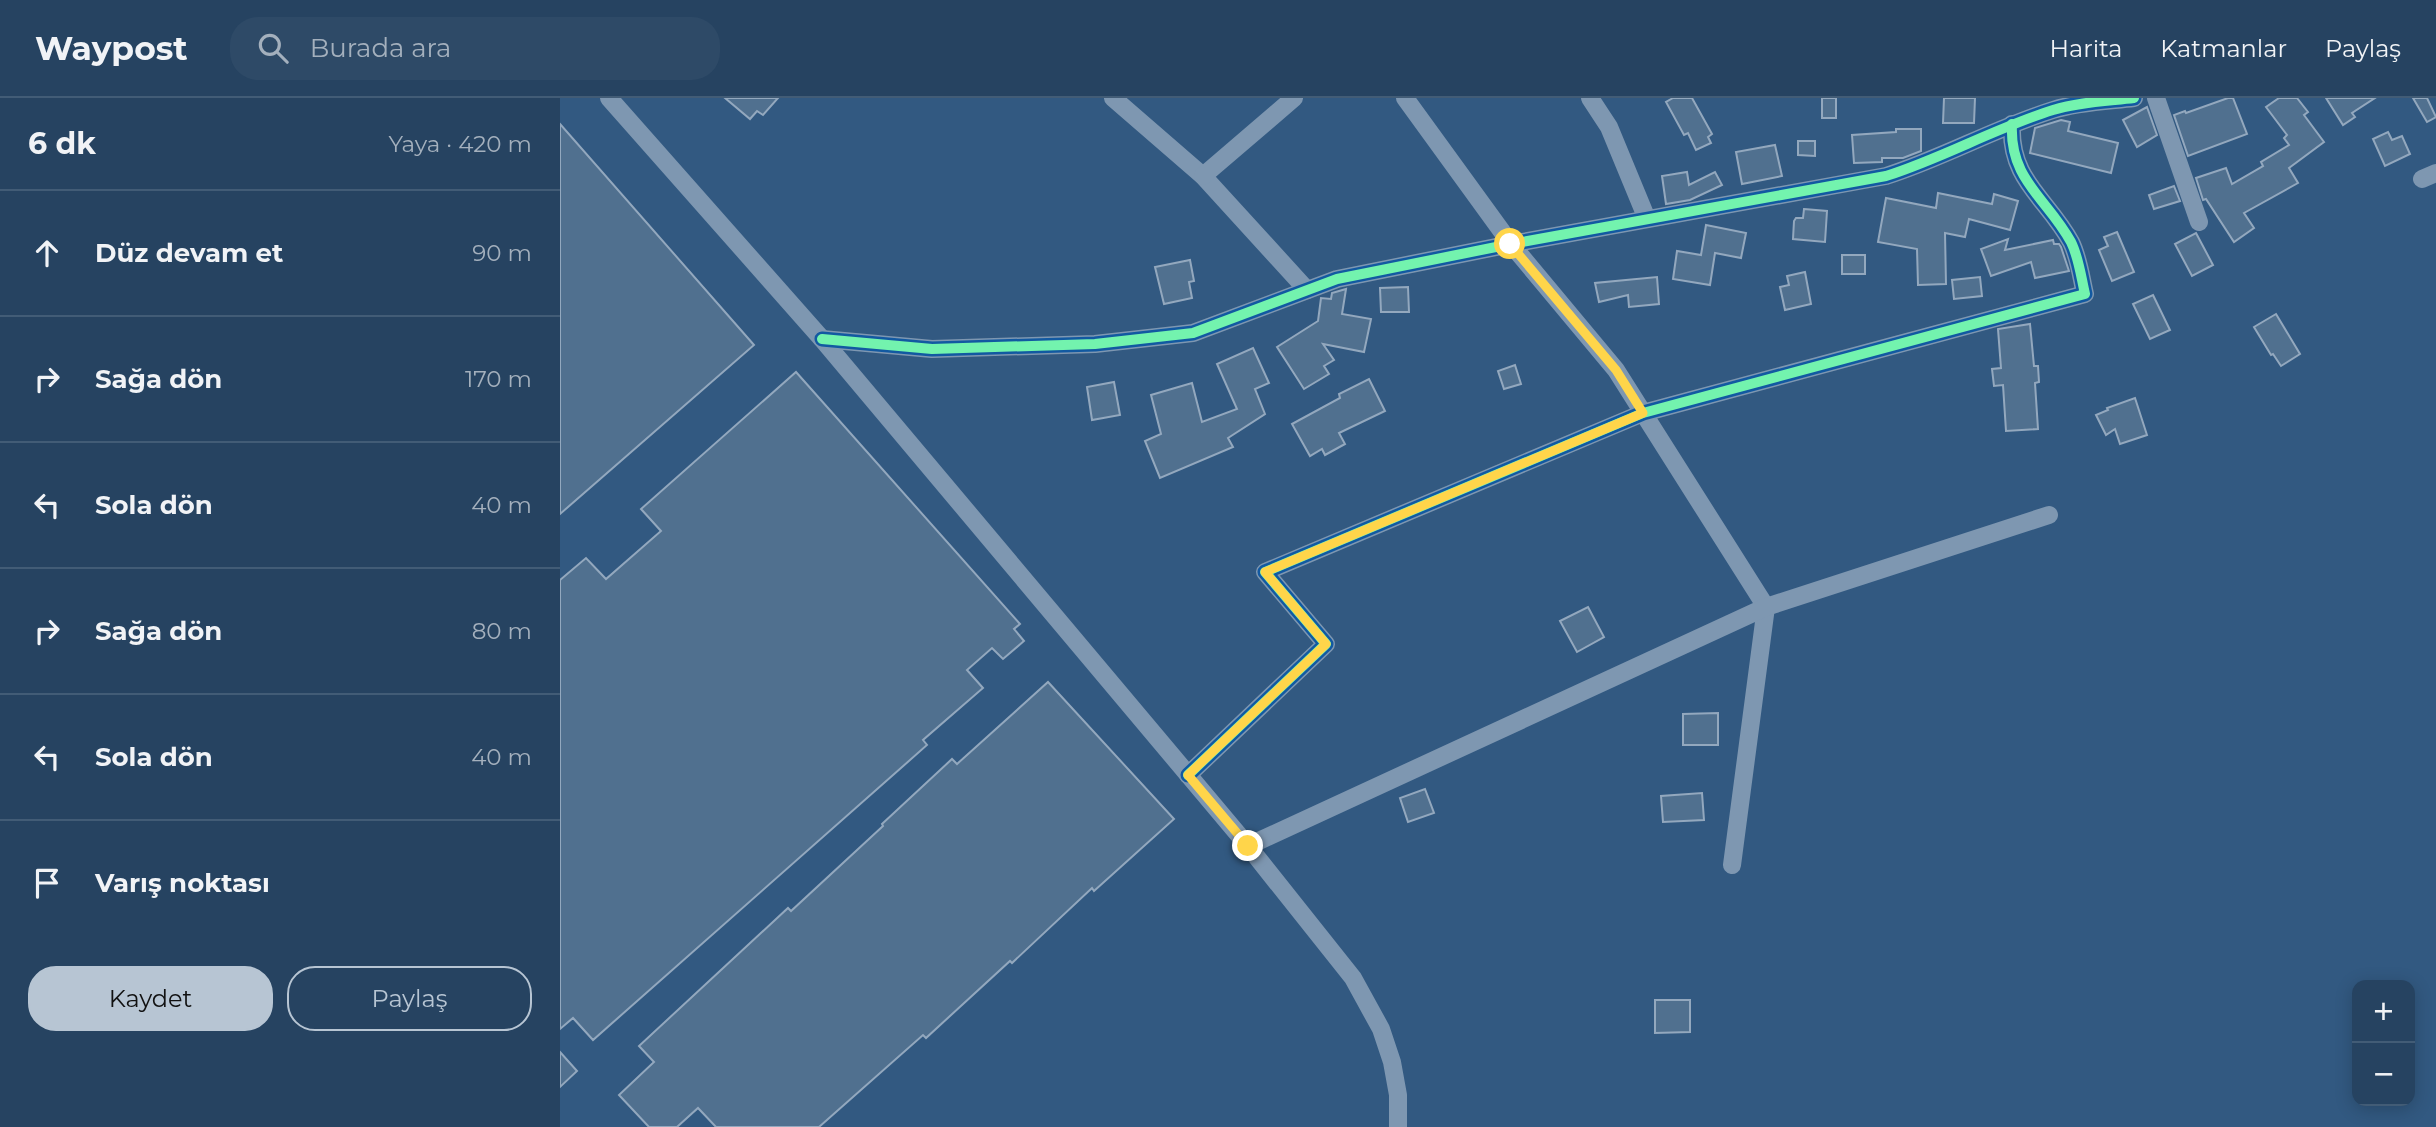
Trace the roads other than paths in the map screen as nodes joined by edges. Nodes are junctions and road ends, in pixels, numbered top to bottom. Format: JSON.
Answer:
{"nodes":[{"id":1,"x":609,"y":98,"type":"edge"},
{"id":2,"x":1113,"y":98,"type":"edge"},
{"id":3,"x":1294,"y":98,"type":"edge"},
{"id":4,"x":1405,"y":98,"type":"edge"},
{"id":5,"x":1590,"y":98,"type":"edge"},
{"id":6,"x":2134,"y":98,"type":"edge"},
{"id":7,"x":2156,"y":98,"type":"edge"},
{"id":8,"x":2012,"y":124,"type":"junction"},
{"id":9,"x":1203,"y":176,"type":"junction"},
{"id":10,"x":1647,"y":219,"type":"junction"},
{"id":11,"x":2199,"y":222,"type":"dead end"},
{"id":12,"x":1510,"y":244,"type":"junction"},
{"id":13,"x":1307,"y":290,"type":"junction"},
{"id":14,"x":822,"y":339,"type":"junction"},
{"id":15,"x":1643,"y":413,"type":"junction"},
{"id":16,"x":2049,"y":515,"type":"dead end"},
{"id":17,"x":1766,"y":607,"type":"junction"},
{"id":18,"x":1188,"y":775,"type":"junction"},
{"id":19,"x":1248,"y":846,"type":"junction"},
{"id":20,"x":1732,"y":864,"type":"dead end"},
{"id":21,"x":1398,"y":1127,"type":"edge"}],
"edges":[{"from":1,"to":14,"type":"street"},
{"from":2,"to":9,"type":"street"},
{"from":3,"to":9,"type":"street"},
{"from":4,"to":12,"type":"street"},
{"from":5,"to":10,"type":"street"},
{"from":6,"to":8,"type":"street"},
{"from":7,"to":11,"type":"street"},
{"from":8,"to":10,"type":"street"},
{"from":8,"to":15,"type":"street"},
{"from":9,"to":13,"type":"street"},
{"from":10,"to":12,"type":"street"},
{"from":12,"to":13,"type":"street"},
{"from":12,"to":15,"type":"street"},
{"from":13,"to":14,"type":"street"},
{"from":14,"to":18,"type":"street"},
{"from":15,"to":17,"type":"street"},
{"from":15,"to":18,"type":"street"},
{"from":16,"to":17,"type":"street"},
{"from":17,"to":19,"type":"street"},
{"from":17,"to":20,"type":"street"},
{"from":18,"to":19,"type":"street"},
{"from":19,"to":21,"type":"street"}]}
